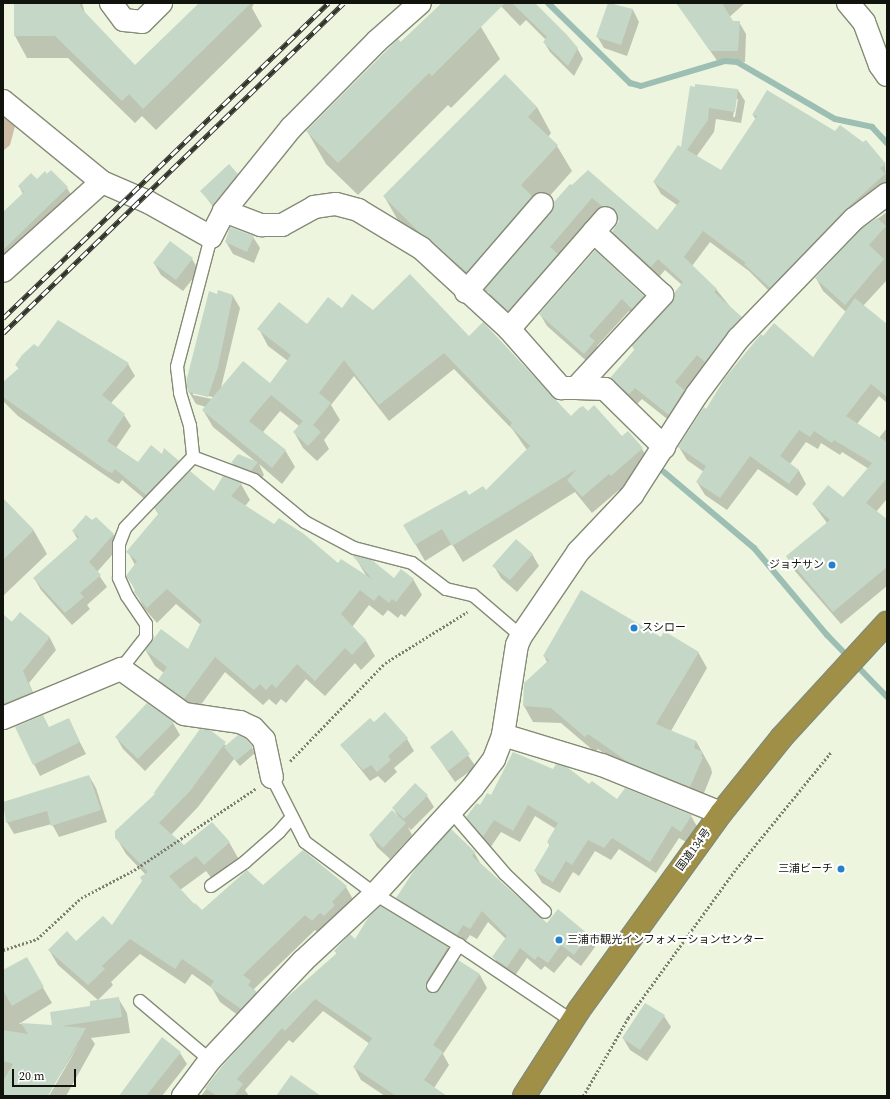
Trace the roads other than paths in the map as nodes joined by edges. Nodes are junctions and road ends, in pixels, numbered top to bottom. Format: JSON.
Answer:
{"nodes":[{"id":1,"x":111,"y":3,"type":"edge"},
{"id":2,"x":161,"y":3,"type":"edge"},
{"id":3,"x":420,"y":3,"type":"edge"},
{"id":4,"x":853,"y":4,"type":"edge"},
{"id":5,"x":887,"y":75,"type":"edge"},
{"id":6,"x":3,"y":101,"type":"edge"},
{"id":7,"x":102,"y":182,"type":"junction"},
{"id":8,"x":887,"y":194,"type":"edge"},
{"id":9,"x":542,"y":204,"type":"dead end"},
{"id":10,"x":224,"y":211,"type":"junction"},
{"id":11,"x":211,"y":237,"type":"junction"},
{"id":12,"x":3,"y":271,"type":"edge"},
{"id":13,"x":466,"y":292,"type":"junction"},
{"id":14,"x":509,"y":329,"type":"junction"},
{"id":15,"x":576,"y":388,"type":"junction"},
{"id":16,"x":664,"y":447,"type":"junction"},
{"id":17,"x":193,"y":457,"type":"junction"},
{"id":18,"x":887,"y":623,"type":"edge"},
{"id":19,"x":521,"y":636,"type":"junction"},
{"id":20,"x":121,"y":669,"type":"junction"},
{"id":21,"x":3,"y":718,"type":"edge"},
{"id":22,"x":503,"y":735,"type":"junction"},
{"id":23,"x":272,"y":777,"type":"joint"},
{"id":24,"x":451,"y":811,"type":"junction"},
{"id":25,"x":721,"y":813,"type":"junction"},
{"id":26,"x":292,"y":817,"type":"junction"},
{"id":27,"x":211,"y":886,"type":"dead end"},
{"id":28,"x":375,"y":894,"type":"junction"},
{"id":29,"x":546,"y":912,"type":"dead end"},
{"id":30,"x":459,"y":945,"type":"junction"},
{"id":31,"x":433,"y":986,"type":"dead end"},
{"id":32,"x":140,"y":1001,"type":"dead end"},
{"id":33,"x":572,"y":1021,"type":"junction"},
{"id":34,"x":210,"y":1060,"type":"junction"},
{"id":35,"x":182,"y":1096,"type":"edge"},
{"id":36,"x":524,"y":1096,"type":"edge"}],
"edges":[{"from":1,"to":2,"type":"street"},
{"from":3,"to":10,"type":"street"},
{"from":4,"to":5,"type":"street"},
{"from":6,"to":7,"type":"street"},
{"from":7,"to":11,"type":"street"},
{"from":7,"to":12,"type":"street"},
{"from":8,"to":16,"type":"street"},
{"from":9,"to":13,"type":"street"},
{"from":10,"to":11,"type":"street"},
{"from":10,"to":13,"type":"street"},
{"from":11,"to":17,"type":"lane"},
{"from":13,"to":14,"type":"street"},
{"from":14,"to":15,"type":"street"},
{"from":14,"to":15,"type":"street"},
{"from":15,"to":16,"type":"street"},
{"from":16,"to":19,"type":"street"},
{"from":17,"to":19,"type":"lane"},
{"from":17,"to":20,"type":"lane"},
{"from":18,"to":25,"type":"highway","name":"国道134号"},
{"from":19,"to":22,"type":"street"},
{"from":20,"to":21,"type":"street"},
{"from":20,"to":23,"type":"street"},
{"from":22,"to":24,"type":"street"},
{"from":22,"to":25,"type":"street"},
{"from":23,"to":26,"type":"lane"},
{"from":24,"to":28,"type":"street"},
{"from":24,"to":29,"type":"lane"},
{"from":25,"to":33,"type":"highway","name":"国道134号"},
{"from":26,"to":27,"type":"lane"},
{"from":26,"to":28,"type":"lane"},
{"from":28,"to":30,"type":"lane"},
{"from":28,"to":34,"type":"street"},
{"from":30,"to":31,"type":"lane"},
{"from":30,"to":33,"type":"lane"},
{"from":32,"to":34,"type":"lane"},
{"from":33,"to":36,"type":"highway","name":"国道134号"},
{"from":34,"to":35,"type":"street"}]}
